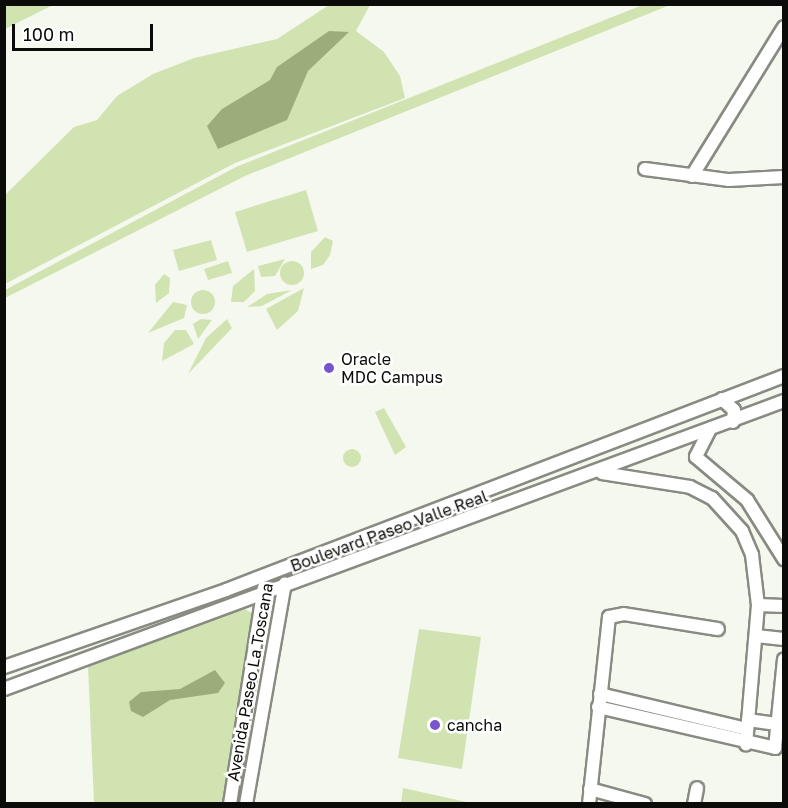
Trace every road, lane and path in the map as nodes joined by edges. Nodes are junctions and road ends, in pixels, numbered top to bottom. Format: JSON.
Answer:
{"nodes":[{"id":1,"x":783,"y":27,"type":"edge"},
{"id":2,"x":645,"y":169,"type":"dead end"},
{"id":3,"x":692,"y":176,"type":"junction"},
{"id":4,"x":783,"y":177,"type":"edge"},
{"id":5,"x":783,"y":376,"type":"edge"},
{"id":6,"x":722,"y":399,"type":"junction"},
{"id":7,"x":783,"y":401,"type":"edge"},
{"id":8,"x":733,"y":422,"type":"junction"},
{"id":9,"x":709,"y":431,"type":"junction"},
{"id":10,"x":598,"y":472,"type":"junction"},
{"id":11,"x":783,"y":559,"type":"edge"},
{"id":12,"x":287,"y":567,"type":"junction"},
{"id":13,"x":266,"y":575,"type":"junction"},
{"id":14,"x":284,"y":588,"type":"junction"},
{"id":15,"x":263,"y":595,"type":"junction"},
{"id":16,"x":758,"y":605,"type":"junction"},
{"id":17,"x":783,"y":606,"type":"edge"},
{"id":18,"x":718,"y":629,"type":"dead end"},
{"id":19,"x":756,"y":636,"type":"junction"},
{"id":20,"x":783,"y":639,"type":"edge"},
{"id":21,"x":783,"y":659,"type":"edge"},
{"id":22,"x":4,"y":667,"type":"edge"},
{"id":23,"x":4,"y":689,"type":"edge"},
{"id":24,"x":599,"y":700,"type":"junction"},
{"id":25,"x":781,"y":718,"type":"edge"},
{"id":26,"x":748,"y":724,"type":"junction"},
{"id":27,"x":746,"y":744,"type":"junction"},
{"id":28,"x":237,"y":764,"type":"junction"},
{"id":29,"x":252,"y":766,"type":"junction"},
{"id":30,"x":697,"y":788,"type":"dead end"},
{"id":31,"x":590,"y":789,"type":"junction"},
{"id":32,"x":230,"y":804,"type":"edge"},
{"id":33,"x":246,"y":804,"type":"edge"},
{"id":34,"x":589,"y":804,"type":"edge"},
{"id":35,"x":645,"y":804,"type":"edge"},
{"id":36,"x":694,"y":804,"type":"edge"}],
"edges":[{"from":1,"to":3,"type":"street"},
{"from":2,"to":3,"type":"street"},
{"from":3,"to":4,"type":"street"},
{"from":5,"to":6,"type":"street","name":"Boulevard Paseo Valle Real"},
{"from":6,"to":8,"type":"street"},
{"from":6,"to":12,"type":"street","name":"Boulevard Paseo Valle Real"},
{"from":7,"to":8,"type":"street","name":"Boulevard Paseo Valle Real"},
{"from":8,"to":9,"type":"street","name":"Boulevard Paseo Valle Real"},
{"from":9,"to":10,"type":"street","name":"Boulevard Paseo Valle Real"},
{"from":9,"to":11,"type":"street"},
{"from":10,"to":14,"type":"street","name":"Boulevard Paseo Valle Real"},
{"from":10,"to":16,"type":"street"},
{"from":12,"to":13,"type":"street","name":"Boulevard Paseo Valle Real"},
{"from":12,"to":14,"type":"street","name":"Avenida Paseo La Toscana"},
{"from":13,"to":15,"type":"street","name":"Avenida Paseo La Toscana"},
{"from":13,"to":22,"type":"street","name":"Boulevard Paseo Valle Real"},
{"from":14,"to":15,"type":"street","name":"Boulevard Paseo Valle Real"},
{"from":14,"to":29,"type":"street","name":"Avenida Paseo La Toscana"},
{"from":15,"to":23,"type":"street","name":"Boulevard Paseo Valle Real"},
{"from":15,"to":28,"type":"street","name":"Avenida Paseo La Toscana"},
{"from":16,"to":17,"type":"street"},
{"from":16,"to":19,"type":"street"},
{"from":18,"to":24,"type":"street"},
{"from":19,"to":20,"type":"street"},
{"from":19,"to":26,"type":"street"},
{"from":21,"to":25,"type":"street"},
{"from":24,"to":26,"type":"street"},
{"from":24,"to":27,"type":"street"},
{"from":24,"to":31,"type":"street"},
{"from":25,"to":26,"type":"street"},
{"from":25,"to":27,"type":"street"},
{"from":26,"to":27,"type":"street"},
{"from":28,"to":29,"type":"street"},
{"from":28,"to":32,"type":"street","name":"Avenida Paseo La Toscana"},
{"from":29,"to":33,"type":"street","name":"Avenida Paseo La Toscana"},
{"from":30,"to":36,"type":"street"},
{"from":31,"to":34,"type":"street"},
{"from":31,"to":35,"type":"street"}]}
